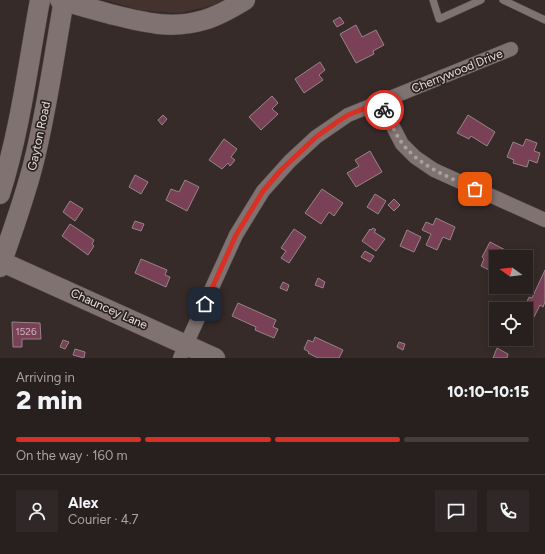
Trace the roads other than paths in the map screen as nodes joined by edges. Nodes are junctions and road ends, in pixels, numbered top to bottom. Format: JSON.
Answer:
{"nodes":[{"id":1,"x":40,"y":0,"type":"edge"},
{"id":2,"x":62,"y":0,"type":"edge"},
{"id":3,"x":245,"y":0,"type":"edge"},
{"id":4,"x":433,"y":0,"type":"edge"},
{"id":5,"x":480,"y":0,"type":"edge"},
{"id":6,"x":503,"y":0,"type":"edge"},
{"id":7,"x":545,"y":20,"type":"edge"},
{"id":8,"x":511,"y":49,"type":"dead end"},
{"id":9,"x":380,"y":102,"type":"junction"},
{"id":10,"x":0,"y":194,"type":"edge"},
{"id":11,"x":545,"y":220,"type":"edge"},
{"id":12,"x":1,"y":263,"type":"edge"},
{"id":13,"x":183,"y":351,"type":"edge"},
{"id":14,"x":215,"y":358,"type":"edge"}],
"edges":[{"from":1,"to":10,"type":"main road","name":"Gayton Road"},
{"from":2,"to":3,"type":"main road","name":"Gayton Road"},
{"from":2,"to":12,"type":"main road","name":"Gayton Road"},
{"from":4,"to":5,"type":"lane"},
{"from":6,"to":7,"type":"lane"},
{"from":8,"to":9,"type":"street","name":"Cherrywood Drive"},
{"from":9,"to":11,"type":"street"},
{"from":9,"to":13,"type":"street","name":"Cherrywood Drive"},
{"from":12,"to":13,"type":"main road","name":"Chauncey Lane"},
{"from":13,"to":14,"type":"main road","name":"Chauncey Lane"}]}
